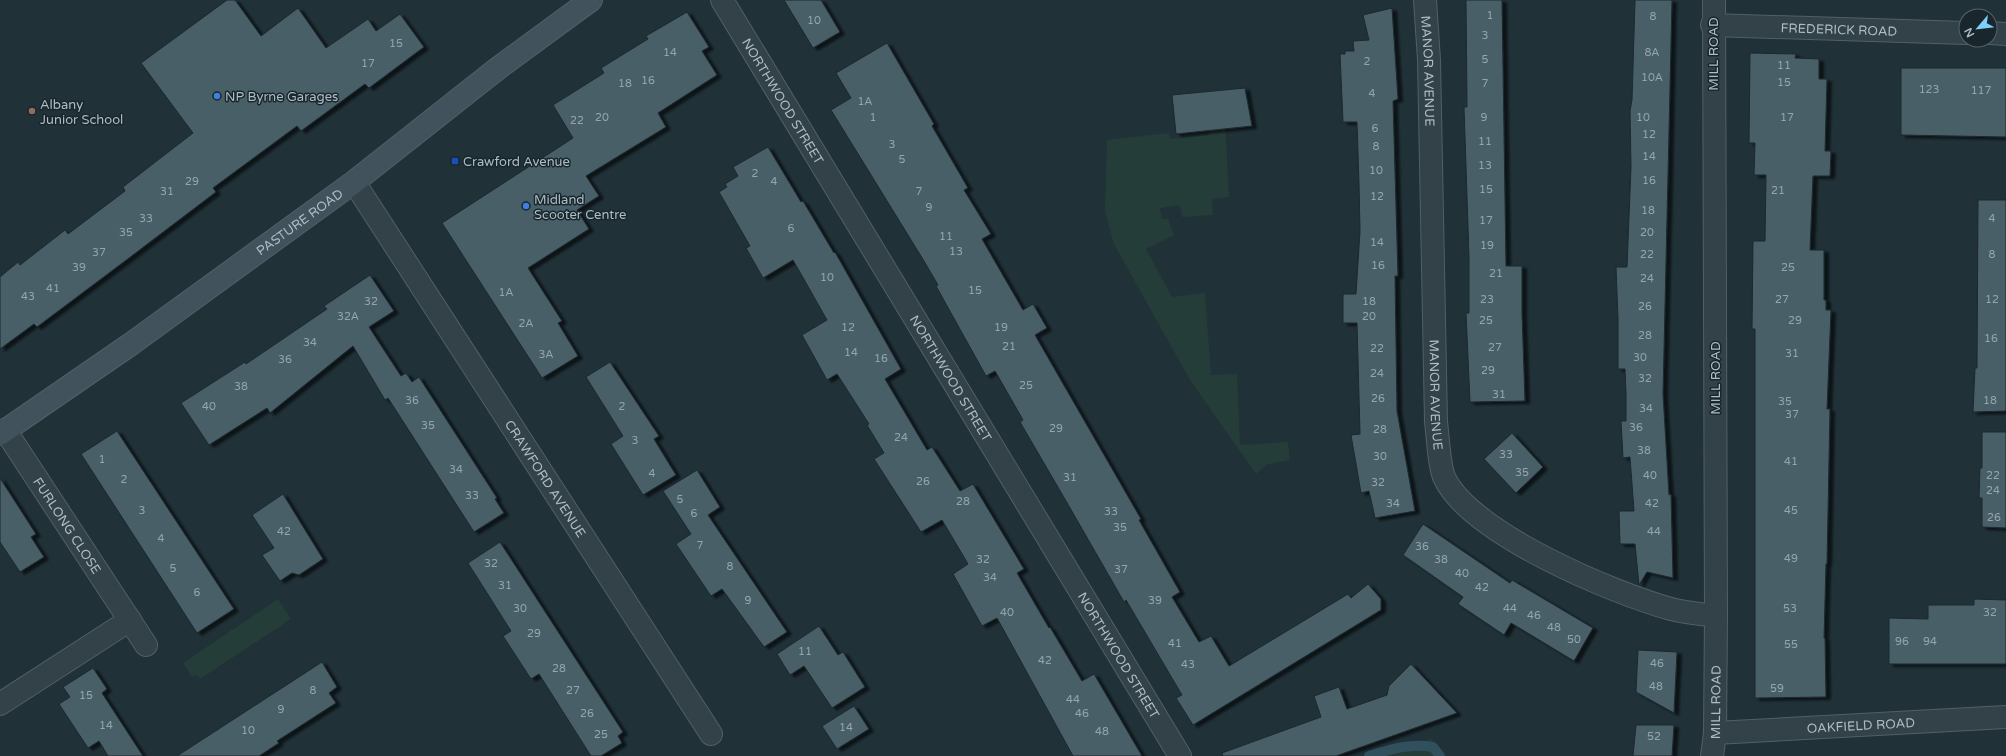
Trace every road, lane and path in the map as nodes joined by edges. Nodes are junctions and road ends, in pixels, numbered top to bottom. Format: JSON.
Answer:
{"nodes":[{"id":1,"x":591,"y":0,"type":"edge"},
{"id":2,"x":722,"y":0,"type":"edge"},
{"id":3,"x":1425,"y":0,"type":"edge"},
{"id":4,"x":1714,"y":0,"type":"edge"},
{"id":5,"x":1712,"y":26,"type":"junction"},
{"id":6,"x":1958,"y":33,"type":"edge"},
{"id":7,"x":354,"y":182,"type":"junction"},
{"id":8,"x":2,"y":432,"type":"edge"},
{"id":9,"x":1716,"y":616,"type":"junction"},
{"id":10,"x":130,"y":620,"type":"junction"},
{"id":11,"x":146,"y":645,"type":"dead end"},
{"id":12,"x":0,"y":704,"type":"edge"},
{"id":13,"x":2006,"y":717,"type":"edge"},
{"id":14,"x":1715,"y":733,"type":"junction"},
{"id":15,"x":710,"y":734,"type":"dead end"},
{"id":16,"x":1180,"y":756,"type":"edge"},
{"id":17,"x":1712,"y":756,"type":"edge"}],
"edges":[{"from":1,"to":7,"type":"main road","name":"PASTURE ROAD"},
{"from":2,"to":16,"type":"street","name":"NORTHWOOD STREET"},
{"from":3,"to":9,"type":"street","name":"MANOR AVENUE"},
{"from":4,"to":5,"type":"street","name":"MILL ROAD"},
{"from":5,"to":6,"type":"street","name":"FREDERICK ROAD"},
{"from":5,"to":9,"type":"street","name":"MILL ROAD"},
{"from":7,"to":8,"type":"main road","name":"PASTURE ROAD"},
{"from":7,"to":15,"type":"street","name":"CRAWFORD AVENUE"},
{"from":8,"to":10,"type":"street","name":"FURLONG CLOSE"},
{"from":9,"to":14,"type":"street","name":"MILL ROAD"},
{"from":10,"to":11,"type":"street","name":"FURLONG CLOSE"},
{"from":10,"to":12,"type":"street"},
{"from":13,"to":14,"type":"street","name":"OAKFIELD ROAD"},
{"from":14,"to":17,"type":"street","name":"MILL ROAD"}]}
